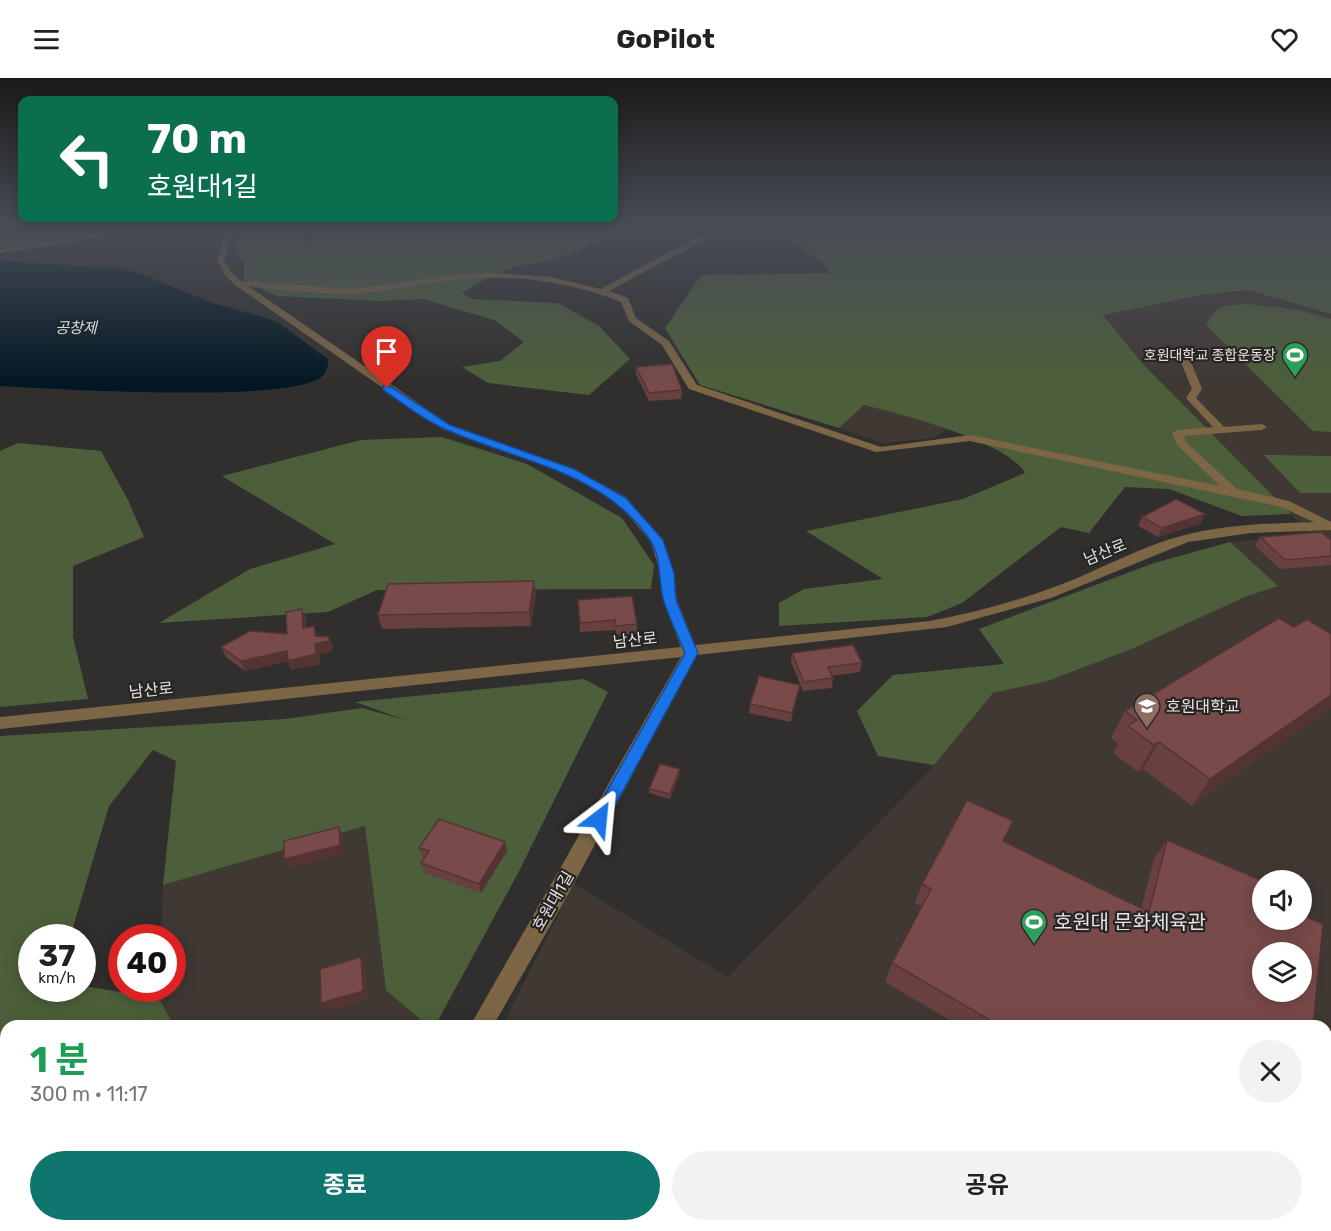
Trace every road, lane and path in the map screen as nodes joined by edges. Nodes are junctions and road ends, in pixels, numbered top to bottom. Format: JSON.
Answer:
{"nodes":[{"id":1,"x":234,"y":280,"type":"edge"},
{"id":2,"x":449,"y":280,"type":"edge"},
{"id":3,"x":550,"y":280,"type":"edge"},
{"id":4,"x":624,"y":280,"type":"edge"},
{"id":5,"x":238,"y":283,"type":"junction"},
{"id":6,"x":603,"y":291,"type":"junction"},
{"id":7,"x":1183,"y":355,"type":"dead end"},
{"id":8,"x":1262,"y":427,"type":"dead end"},
{"id":9,"x":1221,"y":430,"type":"junction"},
{"id":10,"x":1233,"y":492,"type":"junction"},
{"id":11,"x":1330,"y":526,"type":"edge"},
{"id":12,"x":691,"y":653,"type":"junction"},
{"id":13,"x":0,"y":723,"type":"edge"},
{"id":14,"x":484,"y":1020,"type":"edge"}],
"edges":[{"from":1,"to":5,"type":"street"},
{"from":2,"to":5,"type":"street"},
{"from":3,"to":6,"type":"street"},
{"from":4,"to":6,"type":"street"},
{"from":5,"to":12,"type":"street"},
{"from":6,"to":10,"type":"street"},
{"from":7,"to":9,"type":"street"},
{"from":8,"to":9,"type":"street"},
{"from":9,"to":10,"type":"street"},
{"from":10,"to":11,"type":"street"},
{"from":11,"to":12,"type":"street","name":"남산로"},
{"from":12,"to":13,"type":"street","name":"남산로"},
{"from":12,"to":14,"type":"street","name":"호원대1길"}]}
